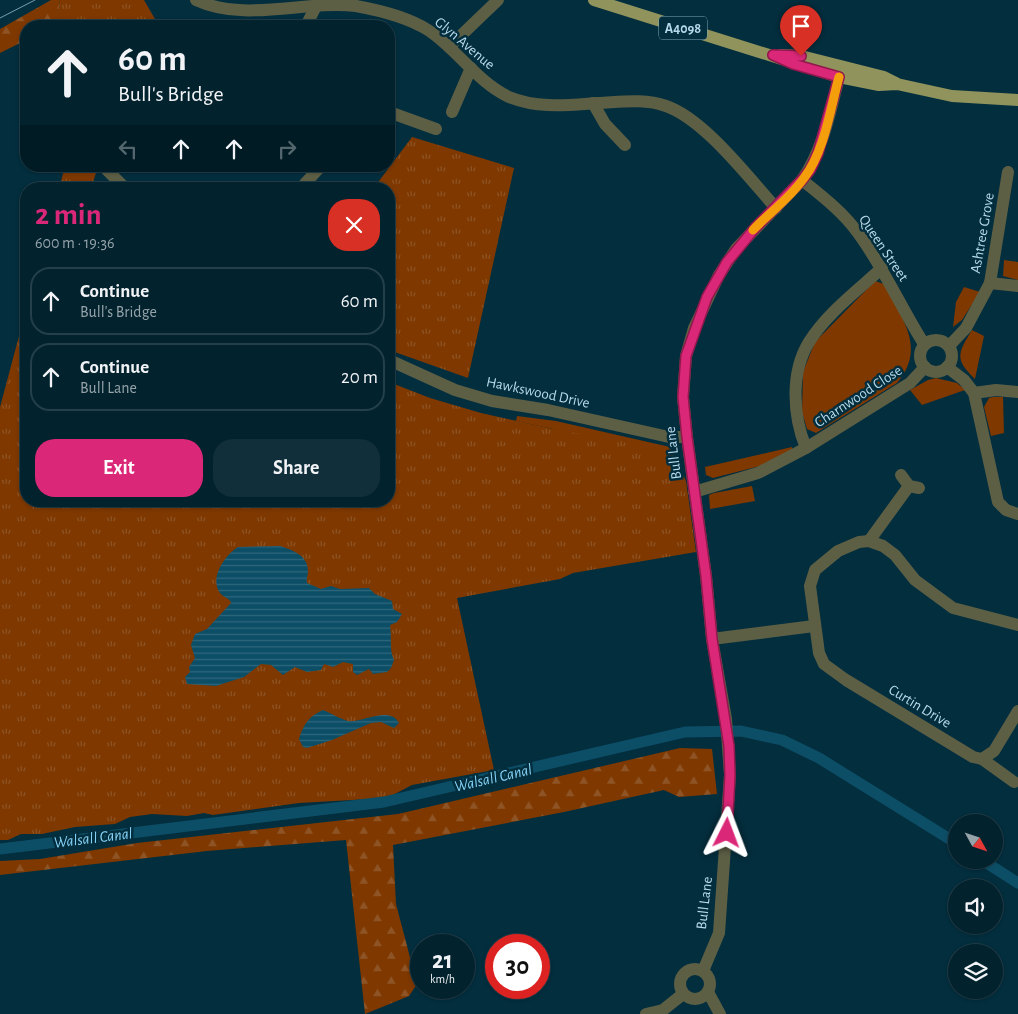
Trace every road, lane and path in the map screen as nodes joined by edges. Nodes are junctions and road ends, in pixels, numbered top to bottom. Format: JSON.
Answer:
{"nodes":[{"id":1,"x":196,"y":0,"type":"edge"},
{"id":2,"x":498,"y":0,"type":"edge"},
{"id":3,"x":594,"y":0,"type":"edge"},
{"id":4,"x":316,"y":6,"type":"junction"},
{"id":5,"x":309,"y":20,"type":"edge"},
{"id":6,"x":449,"y":47,"type":"junction"},
{"id":7,"x":773,"y":55,"type":"junction"},
{"id":8,"x":818,"y":60,"type":"junction"},
{"id":9,"x":471,"y":68,"type":"junction"},
{"id":10,"x":854,"y":69,"type":"junction"},
{"id":11,"x":839,"y":77,"type":"junction"},
{"id":12,"x":897,"y":84,"type":"junction"},
{"id":13,"x":1017,"y":100,"type":"edge"},
{"id":14,"x":593,"y":103,"type":"junction"},
{"id":15,"x":452,"y":112,"type":"dead end"},
{"id":16,"x":395,"y":114,"type":"edge"},
{"id":17,"x":436,"y":129,"type":"dead end"},
{"id":18,"x":625,"y":145,"type":"dead end"},
{"id":19,"x":109,"y":172,"type":"edge"},
{"id":20,"x":313,"y":172,"type":"edge"},
{"id":21,"x":1008,"y":172,"type":"dead end"},
{"id":22,"x":802,"y":180,"type":"junction"},
{"id":23,"x":118,"y":182,"type":"edge"},
{"id":24,"x":305,"y":182,"type":"edge"},
{"id":25,"x":776,"y":208,"type":"junction"},
{"id":26,"x":882,"y":268,"type":"junction"},
{"id":27,"x":990,"y":284,"type":"junction"},
{"id":28,"x":1018,"y":286,"type":"edge"},
{"id":29,"x":924,"y":344,"type":"junction"},
{"id":30,"x":948,"y":346,"type":"junction"},
{"id":31,"x":395,"y":363,"type":"edge"},
{"id":32,"x":925,"y":367,"type":"junction"},
{"id":33,"x":947,"y":367,"type":"junction"},
{"id":34,"x":1018,"y":392,"type":"edge"},
{"id":35,"x":974,"y":393,"type":"junction"},
{"id":36,"x":687,"y":437,"type":"junction"},
{"id":37,"x":806,"y":448,"type":"junction"},
{"id":38,"x":901,"y":475,"type":"dead end"},
{"id":39,"x":694,"y":492,"type":"junction"},
{"id":40,"x":1018,"y":514,"type":"edge"},
{"id":41,"x":868,"y":541,"type":"junction"},
{"id":42,"x":1018,"y":625,"type":"edge"},
{"id":43,"x":814,"y":626,"type":"junction"},
{"id":44,"x":712,"y":639,"type":"junction"},
{"id":45,"x":1018,"y":711,"type":"edge"},
{"id":46,"x":982,"y":760,"type":"junction"},
{"id":47,"x":1014,"y":782,"type":"dead end"},
{"id":48,"x":703,"y":971,"type":"junction"},
{"id":49,"x":708,"y":992,"type":"junction"},
{"id":50,"x":682,"y":994,"type":"junction"},
{"id":51,"x":646,"y":1014,"type":"edge"},
{"id":52,"x":720,"y":1014,"type":"edge"}],
"edges":[{"from":1,"to":4,"type":"street","name":"Glyn Avenue"},
{"from":2,"to":6,"type":"street"},
{"from":3,"to":7,"type":"main road","number":"A4098"},
{"from":4,"to":5,"type":"street"},
{"from":4,"to":6,"type":"street","name":"Glyn Avenue"},
{"from":6,"to":9,"type":"street","name":"Glyn Avenue"},
{"from":7,"to":8,"type":"main road","number":"A4098"},
{"from":7,"to":11,"type":"main road","number":"A4098"},
{"from":8,"to":10,"type":"main road","number":"A4098"},
{"from":8,"to":11,"type":"street"},
{"from":9,"to":14,"type":"street","name":"Glyn Avenue"},
{"from":9,"to":15,"type":"street"},
{"from":10,"to":11,"type":"street"},
{"from":10,"to":12,"type":"main road","number":"A4098"},
{"from":11,"to":12,"type":"main road","number":"A4098"},
{"from":11,"to":22,"type":"street","name":"Bull Lane"},
{"from":12,"to":13,"type":"main road","number":"A4098"},
{"from":14,"to":18,"type":"street"},
{"from":14,"to":25,"type":"street","name":"Glyn Avenue"},
{"from":16,"to":17,"type":"street"},
{"from":19,"to":23,"type":"street"},
{"from":20,"to":24,"type":"street"},
{"from":21,"to":27,"type":"street","name":"Ashtree Grove"},
{"from":22,"to":25,"type":"street","name":"Bull Lane"},
{"from":22,"to":26,"type":"street","name":"Queen Street"},
{"from":25,"to":36,"type":"street","name":"Bull Lane"},
{"from":26,"to":29,"type":"street","name":"Queen Street"},
{"from":26,"to":37,"type":"street","name":"Charnwood Close"},
{"from":27,"to":28,"type":"street"},
{"from":27,"to":30,"type":"street","name":"Ashtree Grove"},
{"from":29,"to":30,"type":"street"},
{"from":29,"to":32,"type":"street","name":"Queen Street"},
{"from":30,"to":33,"type":"street"},
{"from":31,"to":36,"type":"street","name":"Hawkswood Drive"},
{"from":32,"to":33,"type":"street"},
{"from":32,"to":37,"type":"street","name":"Charnwood Close"},
{"from":33,"to":35,"type":"street"},
{"from":34,"to":35,"type":"street"},
{"from":35,"to":40,"type":"street"},
{"from":36,"to":39,"type":"street","name":"Bull Lane"},
{"from":37,"to":39,"type":"street","name":"Charnwood Close"},
{"from":38,"to":41,"type":"street"},
{"from":39,"to":44,"type":"street","name":"Bull Lane"},
{"from":41,"to":42,"type":"street"},
{"from":41,"to":43,"type":"street","name":"Curtin Drive"},
{"from":43,"to":44,"type":"street"},
{"from":43,"to":46,"type":"street","name":"Curtin Drive"},
{"from":44,"to":48,"type":"street","name":"Bull Lane"},
{"from":45,"to":46,"type":"street"},
{"from":46,"to":47,"type":"street","name":"Curtin Drive"},
{"from":48,"to":49,"type":"street"},
{"from":48,"to":50,"type":"street"},
{"from":49,"to":50,"type":"street"},
{"from":49,"to":52,"type":"street"},
{"from":50,"to":51,"type":"street"}]}
